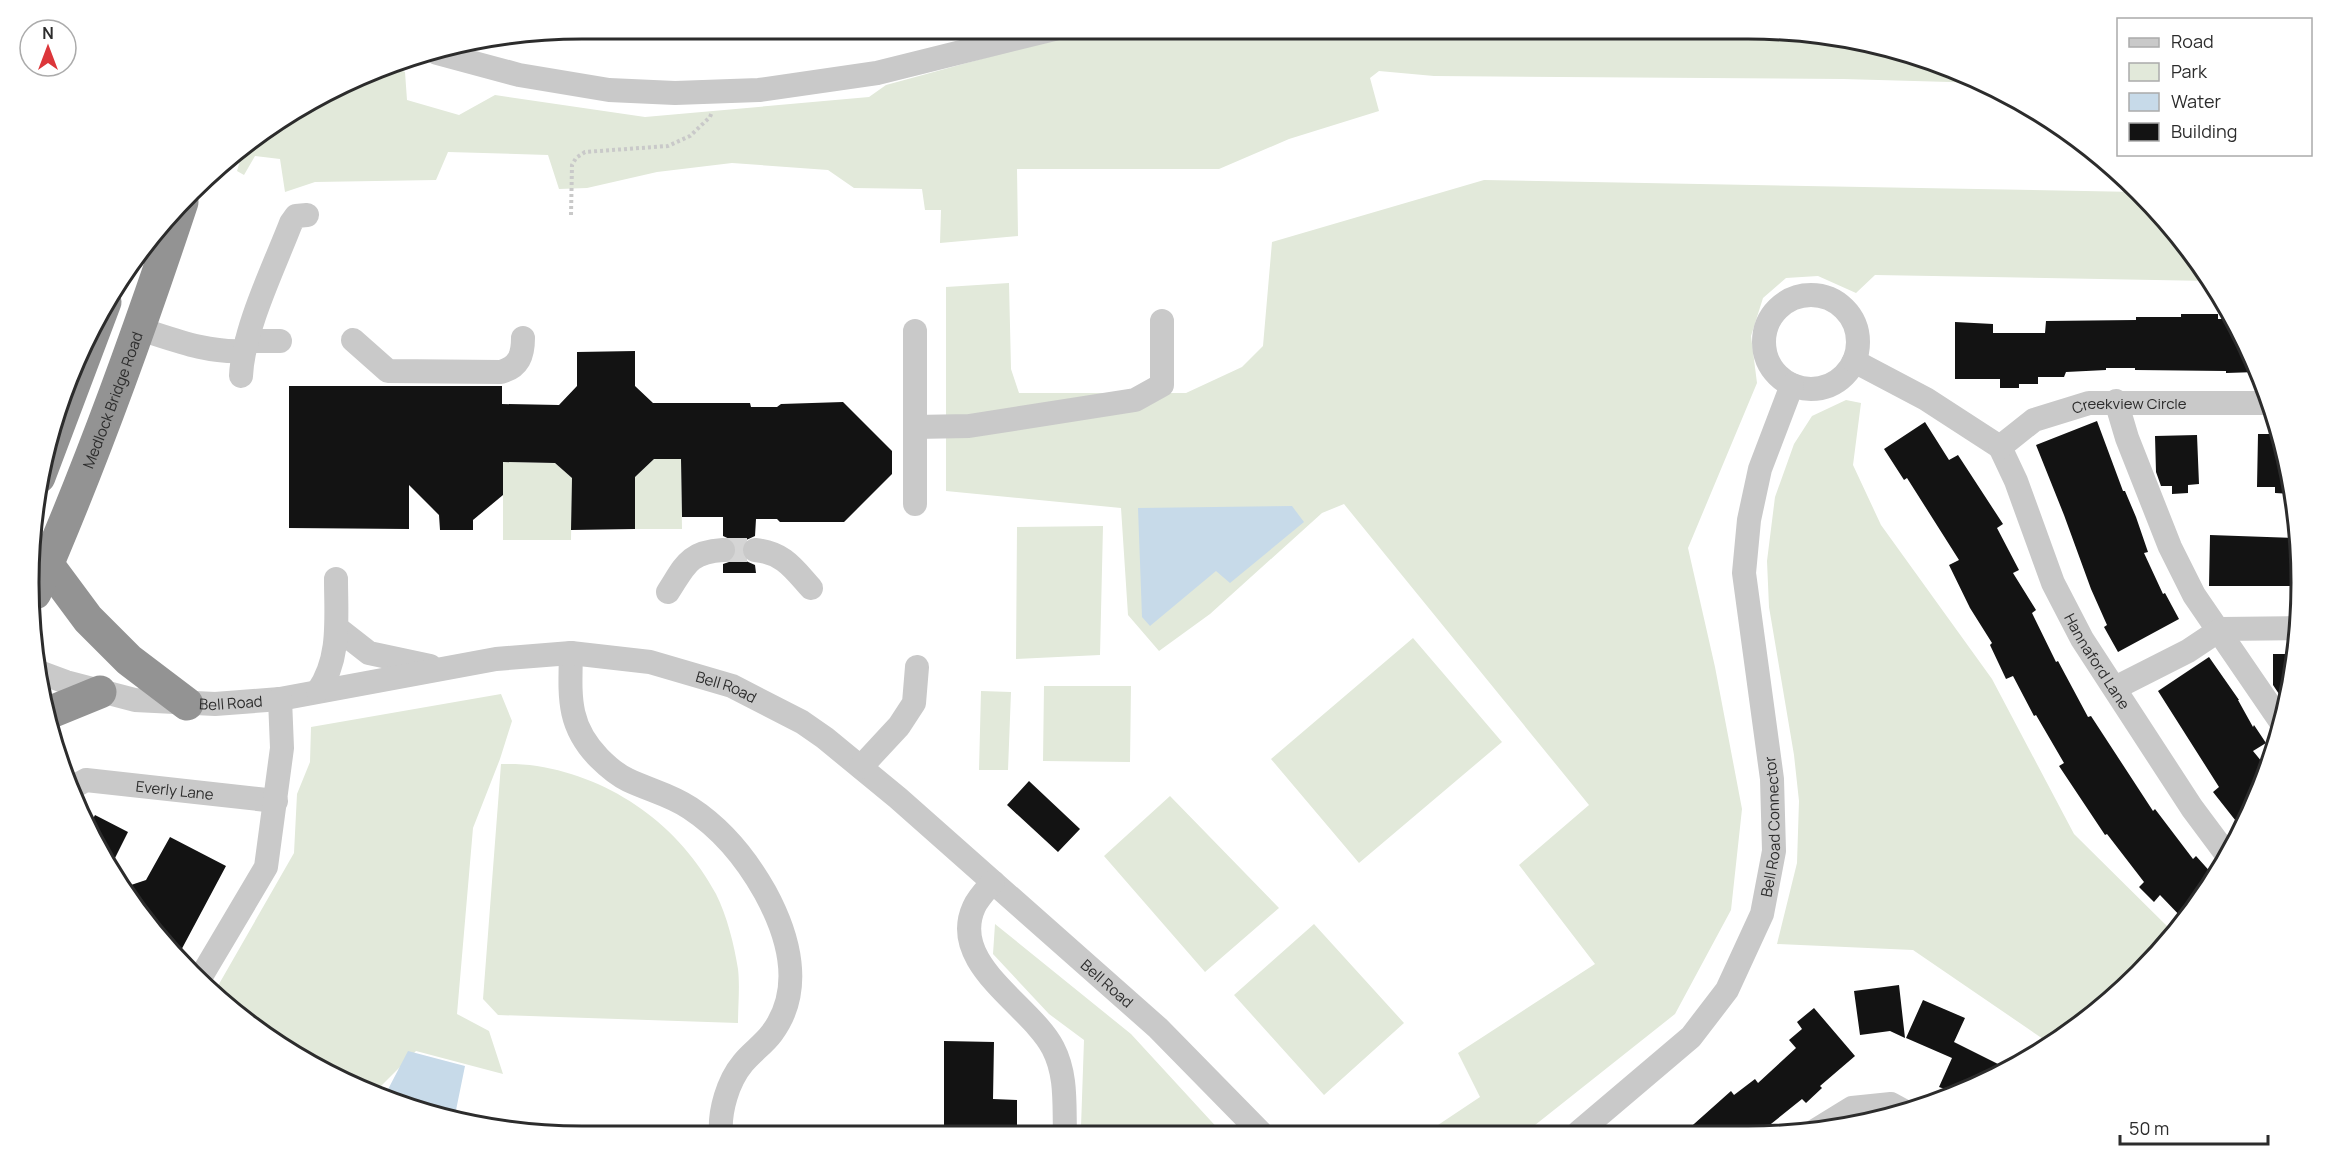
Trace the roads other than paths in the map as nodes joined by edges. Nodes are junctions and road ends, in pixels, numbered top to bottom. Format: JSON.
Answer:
{"nodes":[{"id":1,"x":1012,"y":39,"type":"edge"},
{"id":2,"x":450,"y":56,"type":"edge"},
{"id":3,"x":307,"y":215,"type":"dead end"},
{"id":4,"x":175,"y":223,"type":"edge"},
{"id":5,"x":1162,"y":321,"type":"dead end"},
{"id":6,"x":140,"y":329,"type":"junction"},
{"id":7,"x":915,"y":331,"type":"dead end"},
{"id":8,"x":523,"y":338,"type":"dead end"},
{"id":9,"x":353,"y":340,"type":"dead end"},
{"id":10,"x":280,"y":341,"type":"dead end"},
{"id":11,"x":245,"y":346,"type":"junction"},
{"id":12,"x":1854,"y":361,"type":"junction"},
{"id":13,"x":241,"y":376,"type":"dead end"},
{"id":14,"x":1792,"y":385,"type":"junction"},
{"id":15,"x":2116,"y":401,"type":"junction"},
{"id":16,"x":2260,"y":404,"type":"edge"},
{"id":17,"x":915,"y":427,"type":"junction"},
{"id":18,"x":2000,"y":447,"type":"junction"},
{"id":19,"x":915,"y":504,"type":"dead end"},
{"id":20,"x":723,"y":550,"type":"tunnel mouth"},
{"id":21,"x":755,"y":550,"type":"tunnel mouth"},
{"id":22,"x":41,"y":579,"type":"edge"},
{"id":23,"x":336,"y":579,"type":"dead end"},
{"id":24,"x":811,"y":588,"type":"dead end"},
{"id":25,"x":668,"y":592,"type":"dead end"},
{"id":26,"x":337,"y":628,"type":"junction"},
{"id":27,"x":2289,"y":628,"type":"edge"},
{"id":28,"x":2218,"y":631,"type":"junction"},
{"id":29,"x":571,"y":653,"type":"junction"},
{"id":30,"x":917,"y":667,"type":"dead end"},
{"id":31,"x":441,"y":668,"type":"junction"},
{"id":32,"x":47,"y":675,"type":"edge"},
{"id":33,"x":2115,"y":688,"type":"junction"},
{"id":34,"x":318,"y":691,"type":"junction"},
{"id":35,"x":100,"y":692,"type":"junction"},
{"id":36,"x":280,"y":699,"type":"junction"},
{"id":37,"x":187,"y":704,"type":"junction"},
{"id":38,"x":55,"y":710,"type":"edge"},
{"id":39,"x":2275,"y":713,"type":"edge"},
{"id":40,"x":861,"y":767,"type":"junction"},
{"id":41,"x":78,"y":784,"type":"edge"},
{"id":42,"x":276,"y":801,"type":"junction"},
{"id":43,"x":2222,"y":847,"type":"edge"},
{"id":44,"x":993,"y":882,"type":"junction"},
{"id":45,"x":204,"y":972,"type":"edge"},
{"id":46,"x":1894,"y":1105,"type":"edge"},
{"id":47,"x":1835,"y":1119,"type":"edge"},
{"id":48,"x":722,"y":1126,"type":"edge"},
{"id":49,"x":1065,"y":1126,"type":"edge"},
{"id":50,"x":1255,"y":1126,"type":"edge"},
{"id":51,"x":1586,"y":1126,"type":"edge"}],
"edges":[{"from":1,"to":2,"type":"street"},
{"from":3,"to":11,"type":"street"},
{"from":4,"to":6,"type":"highway","name":"Medlock Bridge Road"},
{"from":5,"to":17,"type":"street"},
{"from":6,"to":11,"type":"street"},
{"from":6,"to":22,"type":"highway","name":"Medlock Bridge Road"},
{"from":7,"to":17,"type":"street"},
{"from":8,"to":9,"type":"street"},
{"from":10,"to":11,"type":"street"},
{"from":11,"to":13,"type":"street"},
{"from":12,"to":14,"type":"street"},
{"from":12,"to":14,"type":"street"},
{"from":12,"to":18,"type":"street"},
{"from":14,"to":51,"type":"street","name":"Bell Road Connector"},
{"from":15,"to":16,"type":"street","name":"Creekview Circle"},
{"from":15,"to":18,"type":"street","name":"Creekview Circle"},
{"from":15,"to":28,"type":"street"},
{"from":17,"to":19,"type":"street"},
{"from":18,"to":33,"type":"street","name":"Hannaford Lane"},
{"from":20,"to":25,"type":"street"},
{"from":21,"to":24,"type":"street"},
{"from":22,"to":37,"type":"highway"},
{"from":23,"to":26,"type":"street"},
{"from":26,"to":31,"type":"street"},
{"from":26,"to":34,"type":"street"},
{"from":27,"to":28,"type":"street"},
{"from":28,"to":33,"type":"street"},
{"from":28,"to":39,"type":"street"},
{"from":29,"to":31,"type":"street","name":"Bell Road"},
{"from":29,"to":40,"type":"street","name":"Bell Road"},
{"from":29,"to":48,"type":"street"},
{"from":30,"to":40,"type":"street"},
{"from":31,"to":34,"type":"street","name":"Bell Road"},
{"from":32,"to":35,"type":"street","name":"Bell Road"},
{"from":33,"to":43,"type":"street","name":"Hannaford Lane"},
{"from":34,"to":36,"type":"street","name":"Bell Road"},
{"from":35,"to":37,"type":"street","name":"Bell Road"},
{"from":35,"to":38,"type":"highway"},
{"from":36,"to":37,"type":"street","name":"Bell Road"},
{"from":36,"to":42,"type":"street"},
{"from":40,"to":44,"type":"street","name":"Bell Road"},
{"from":41,"to":42,"type":"street","name":"Everly Lane"},
{"from":42,"to":45,"type":"street"},
{"from":44,"to":49,"type":"street"},
{"from":44,"to":50,"type":"street","name":"Bell Road"},
{"from":46,"to":47,"type":"street"}]}
